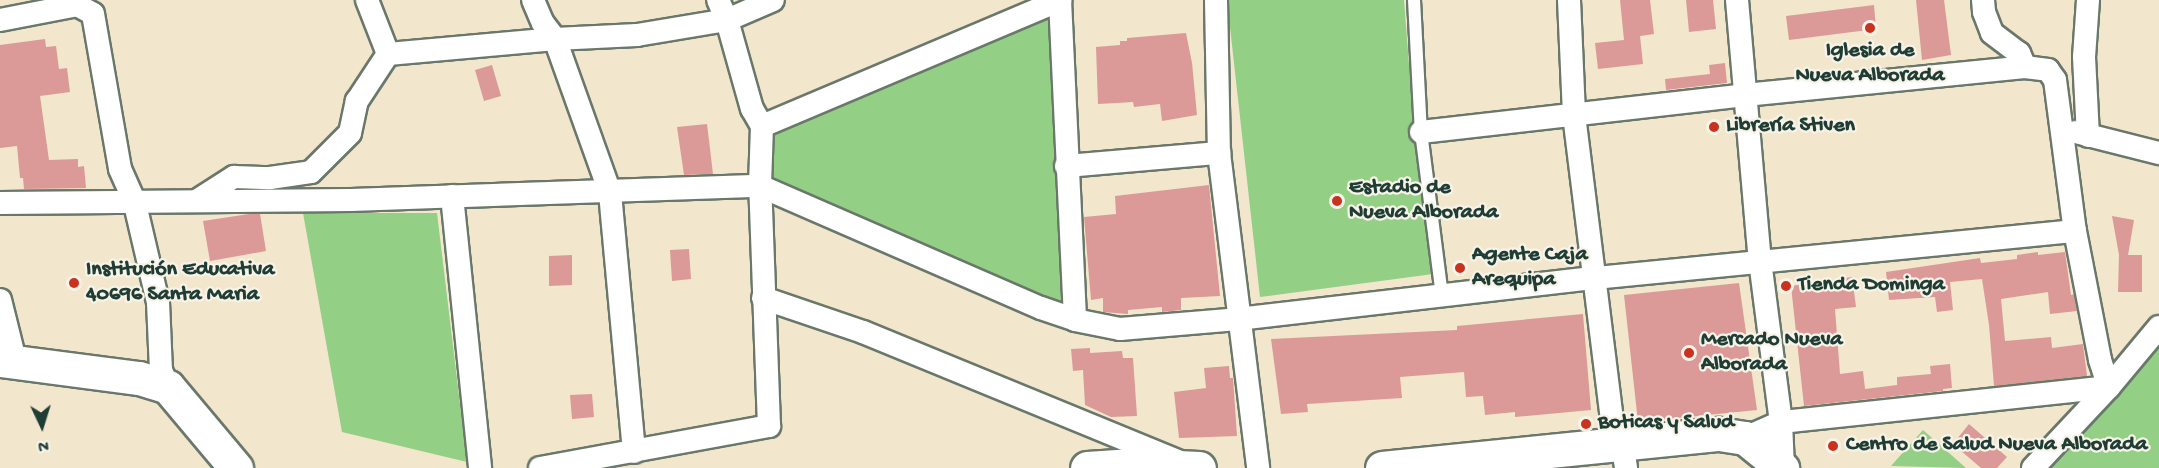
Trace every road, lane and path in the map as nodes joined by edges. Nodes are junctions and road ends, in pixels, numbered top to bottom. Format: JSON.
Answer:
{"nodes":[{"id":1,"x":367,"y":0,"type":"edge"},
{"id":2,"x":533,"y":0,"type":"edge"},
{"id":3,"x":773,"y":0,"type":"edge"},
{"id":4,"x":1060,"y":0,"type":"edge"},
{"id":5,"x":1216,"y":0,"type":"edge"},
{"id":6,"x":1414,"y":0,"type":"edge"},
{"id":7,"x":1569,"y":0,"type":"edge"},
{"id":8,"x":1737,"y":0,"type":"edge"},
{"id":9,"x":1983,"y":0,"type":"edge"},
{"id":10,"x":2088,"y":0,"type":"edge"},
{"id":11,"x":76,"y":3,"type":"edge"},
{"id":12,"x":723,"y":10,"type":"edge"},
{"id":13,"x":0,"y":20,"type":"edge"},
{"id":14,"x":555,"y":39,"type":"junction"},
{"id":15,"x":388,"y":54,"type":"junction"},
{"id":16,"x":2025,"y":68,"type":"junction"},
{"id":17,"x":1744,"y":95,"type":"junction"},
{"id":18,"x":1574,"y":115,"type":"junction"},
{"id":19,"x":2059,"y":125,"type":"junction"},
{"id":20,"x":762,"y":126,"type":"junction"},
{"id":21,"x":1421,"y":132,"type":"junction"},
{"id":22,"x":2088,"y":136,"type":"junction"},
{"id":23,"x":1219,"y":153,"type":"junction"},
{"id":24,"x":2159,"y":153,"type":"edge"},
{"id":25,"x":1066,"y":166,"type":"junction"},
{"id":26,"x":760,"y":186,"type":"junction"},
{"id":27,"x":610,"y":193,"type":"junction"},
{"id":28,"x":452,"y":196,"type":"junction"},
{"id":29,"x":134,"y":200,"type":"junction"},
{"id":30,"x":198,"y":200,"type":"junction"},
{"id":31,"x":0,"y":204,"type":"edge"},
{"id":32,"x":2075,"y":231,"type":"junction"},
{"id":33,"x":1760,"y":261,"type":"junction"},
{"id":34,"x":1595,"y":278,"type":"junction"},
{"id":35,"x":1442,"y":295,"type":"junction"},
{"id":36,"x":764,"y":298,"type":"junction"},
{"id":37,"x":0,"y":300,"type":"edge"},
{"id":38,"x":1238,"y":319,"type":"junction"},
{"id":39,"x":1075,"y":320,"type":"junction"},
{"id":40,"x":2159,"y":327,"type":"edge"},
{"id":41,"x":7,"y":360,"type":"edge"},
{"id":42,"x":168,"y":387,"type":"junction"},
{"id":43,"x":2109,"y":387,"type":"junction"},
{"id":44,"x":1781,"y":422,"type":"junction"},
{"id":45,"x":1745,"y":438,"type":"junction"},
{"id":46,"x":634,"y":452,"type":"junction"},
{"id":47,"x":1621,"y":456,"type":"edge"},
{"id":48,"x":1195,"y":467,"type":"edge"},
{"id":49,"x":236,"y":468,"type":"edge"},
{"id":50,"x":480,"y":468,"type":"edge"},
{"id":51,"x":540,"y":468,"type":"edge"},
{"id":52,"x":1087,"y":468,"type":"edge"},
{"id":53,"x":1258,"y":468,"type":"edge"},
{"id":54,"x":1382,"y":468,"type":"edge"},
{"id":55,"x":1783,"y":468,"type":"edge"},
{"id":56,"x":2033,"y":468,"type":"edge"}],
"edges":[{"from":1,"to":15,"type":"street"},
{"from":2,"to":14,"type":"street"},
{"from":3,"to":12,"type":"street"},
{"from":4,"to":20,"type":"street"},
{"from":4,"to":25,"type":"street"},
{"from":5,"to":23,"type":"street"},
{"from":6,"to":21,"type":"lane"},
{"from":7,"to":18,"type":"street"},
{"from":8,"to":17,"type":"street"},
{"from":9,"to":16,"type":"street"},
{"from":10,"to":22,"type":"street"},
{"from":11,"to":13,"type":"street"},
{"from":11,"to":29,"type":"street"},
{"from":12,"to":14,"type":"street"},
{"from":12,"to":20,"type":"street"},
{"from":14,"to":15,"type":"street"},
{"from":14,"to":27,"type":"street"},
{"from":15,"to":30,"type":"street"},
{"from":16,"to":17,"type":"street"},
{"from":16,"to":19,"type":"street"},
{"from":17,"to":18,"type":"street"},
{"from":17,"to":33,"type":"street"},
{"from":18,"to":21,"type":"street"},
{"from":18,"to":34,"type":"street"},
{"from":19,"to":22,"type":"street"},
{"from":19,"to":32,"type":"street"},
{"from":20,"to":26,"type":"street"},
{"from":21,"to":35,"type":"lane"},
{"from":22,"to":24,"type":"street"},
{"from":23,"to":25,"type":"street"},
{"from":23,"to":38,"type":"street"},
{"from":25,"to":39,"type":"street"},
{"from":26,"to":27,"type":"street"},
{"from":26,"to":36,"type":"street"},
{"from":26,"to":39,"type":"street"},
{"from":27,"to":28,"type":"street"},
{"from":27,"to":46,"type":"street"},
{"from":28,"to":30,"type":"street"},
{"from":28,"to":50,"type":"street"},
{"from":29,"to":30,"type":"street"},
{"from":29,"to":31,"type":"street"},
{"from":29,"to":42,"type":"street"},
{"from":32,"to":33,"type":"street"},
{"from":32,"to":43,"type":"street"},
{"from":33,"to":34,"type":"street"},
{"from":33,"to":44,"type":"street"},
{"from":34,"to":35,"type":"street"},
{"from":34,"to":47,"type":"street"},
{"from":35,"to":38,"type":"street"},
{"from":36,"to":46,"type":"street"},
{"from":36,"to":48,"type":"street"},
{"from":37,"to":41,"type":"street"},
{"from":38,"to":39,"type":"street"},
{"from":38,"to":53,"type":"street"},
{"from":40,"to":43,"type":"street"},
{"from":41,"to":42,"type":"main road"},
{"from":42,"to":49,"type":"main road"},
{"from":43,"to":44,"type":"street"},
{"from":43,"to":56,"type":"street"},
{"from":44,"to":45,"type":"street"},
{"from":44,"to":55,"type":"street"},
{"from":45,"to":47,"type":"main road"},
{"from":45,"to":55,"type":"main road"},
{"from":46,"to":51,"type":"street"},
{"from":47,"to":54,"type":"main road"},
{"from":48,"to":52,"type":"main road"}]}
